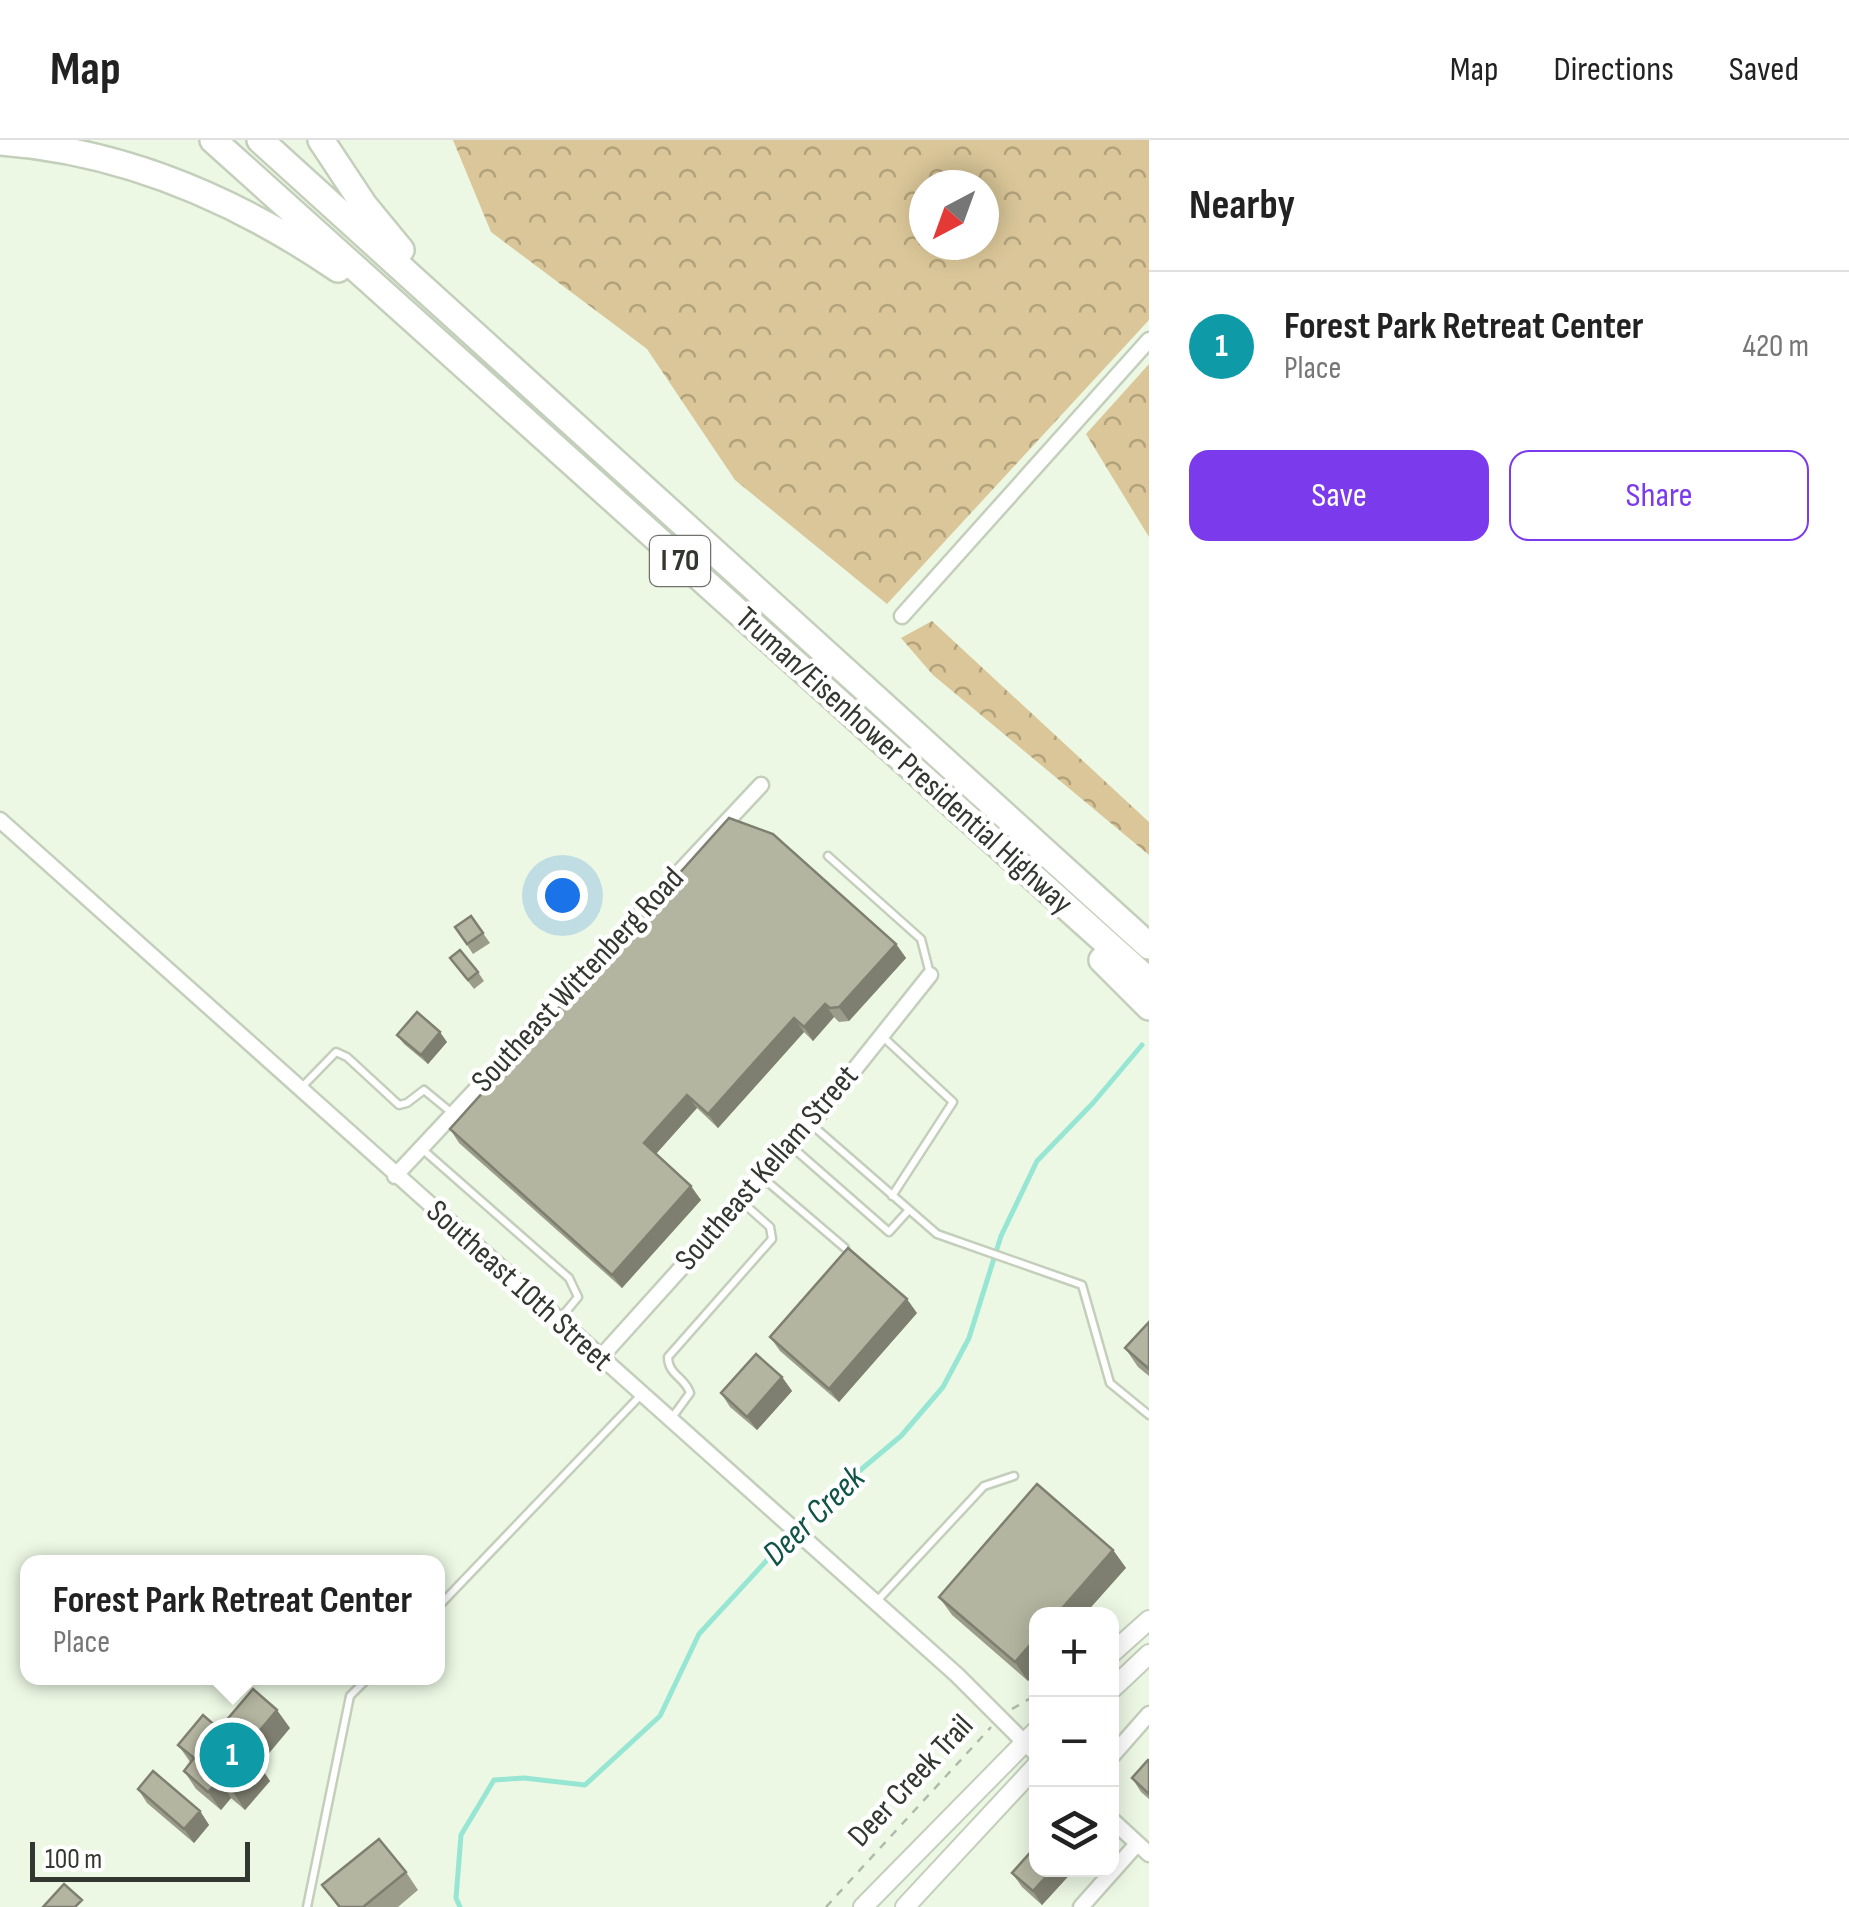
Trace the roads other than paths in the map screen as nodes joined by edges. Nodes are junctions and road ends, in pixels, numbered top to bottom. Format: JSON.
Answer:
{"nodes":[{"id":1,"x":213,"y":140,"type":"edge"},
{"id":2,"x":260,"y":140,"type":"edge"},
{"id":3,"x":321,"y":140,"type":"edge"},
{"id":4,"x":0,"y":142,"type":"edge"},
{"id":5,"x":415,"y":322,"type":"junction"},
{"id":6,"x":481,"y":340,"type":"junction"},
{"id":7,"x":1149,"y":340,"type":"edge"},
{"id":8,"x":902,"y":616,"type":"dead end"},
{"id":9,"x":762,"y":785,"type":"dead end"},
{"id":10,"x":965,"y":814,"type":"junction"},
{"id":11,"x":0,"y":820,"type":"edge"},
{"id":12,"x":1039,"y":847,"type":"junction"},
{"id":13,"x":828,"y":856,"type":"dead end"},
{"id":14,"x":1149,"y":929,"type":"edge"},
{"id":15,"x":1149,"y":946,"type":"edge"},
{"id":16,"x":930,"y":976,"type":"joint"},
{"id":17,"x":1149,"y":981,"type":"edge"},
{"id":18,"x":1149,"y":1007,"type":"edge"},
{"id":19,"x":882,"y":1035,"type":"junction"},
{"id":20,"x":300,"y":1090,"type":"junction"},
{"id":21,"x":453,"y":1114,"type":"junction"},
{"id":22,"x":811,"y":1124,"type":"junction"},
{"id":23,"x":791,"y":1146,"type":"junction"},
{"id":24,"x":421,"y":1148,"type":"junction"},
{"id":25,"x":395,"y":1176,"type":"junction"},
{"id":26,"x":762,"y":1177,"type":"junction"},
{"id":27,"x":892,"y":1196,"type":"junction"},
{"id":28,"x":741,"y":1201,"type":"junction"},
{"id":29,"x":908,"y":1211,"type":"junction"},
{"id":30,"x":845,"y":1248,"type":"edge"},
{"id":31,"x":558,"y":1321,"type":"junction"},
{"id":32,"x":600,"y":1358,"type":"junction"},
{"id":33,"x":641,"y":1394,"type":"junction"},
{"id":34,"x":1149,"y":1416,"type":"edge"},
{"id":35,"x":670,"y":1420,"type":"junction"},
{"id":36,"x":1014,"y":1476,"type":"dead end"},
{"id":37,"x":445,"y":1600,"type":"edge"},
{"id":38,"x":875,"y":1602,"type":"junction"},
{"id":39,"x":1149,"y":1620,"type":"edge"},
{"id":40,"x":1119,"y":1647,"type":"edge"},
{"id":41,"x":1149,"y":1654,"type":"edge"},
{"id":42,"x":1119,"y":1682,"type":"edge"},
{"id":43,"x":361,"y":1685,"type":"edge"},
{"id":44,"x":1149,"y":1714,"type":"edge"},
{"id":45,"x":1029,"y":1739,"type":"edge"},
{"id":46,"x":1029,"y":1746,"type":"edge"},
{"id":47,"x":1119,"y":1748,"type":"edge"},
{"id":48,"x":1029,"y":1773,"type":"edge"},
{"id":49,"x":1119,"y":1827,"type":"edge"},
{"id":50,"x":1143,"y":1849,"type":"edge"},
{"id":51,"x":1084,"y":1906,"type":"edge"},
{"id":52,"x":306,"y":1907,"type":"edge"},
{"id":53,"x":864,"y":1907,"type":"edge"},
{"id":54,"x":904,"y":1907,"type":"edge"}],
"edges":[{"from":1,"to":5,"type":"highway","name":"Truman/Eisenhower Presidential Highway","number":"I 70"},
{"from":2,"to":6,"type":"highway","name":"Truman/Eisenhower Presidential Highway","number":"I 70"},
{"from":3,"to":6,"type":"highway"},
{"from":4,"to":5,"type":"highway"},
{"from":5,"to":10,"type":"highway","name":"Truman/Eisenhower Presidential Highway","number":"I 70"},
{"from":6,"to":12,"type":"highway","name":"Truman/Eisenhower Presidential Highway","number":"I 70"},
{"from":7,"to":8,"type":"street"},
{"from":9,"to":21,"type":"street","name":"Southeast Wittenberg Road"},
{"from":10,"to":17,"type":"highway","name":"Truman/Eisenhower Presidential Highway","number":"I 70"},
{"from":10,"to":18,"type":"highway"},
{"from":11,"to":20,"type":"street","name":"Southeast 10th Street"},
{"from":12,"to":14,"type":"highway"},
{"from":12,"to":15,"type":"highway","name":"Truman/Eisenhower Presidential Highway","number":"I 70"},
{"from":13,"to":16,"type":"lane"},
{"from":16,"to":19,"type":"street","name":"Southeast Kellam Street"},
{"from":19,"to":22,"type":"street","name":"Southeast Kellam Street"},
{"from":19,"to":27,"type":"lane"},
{"from":20,"to":21,"type":"lane"},
{"from":20,"to":25,"type":"street","name":"Southeast 10th Street"},
{"from":21,"to":24,"type":"street","name":"Southeast Wittenberg Road"},
{"from":22,"to":23,"type":"street","name":"Southeast Kellam Street"},
{"from":22,"to":27,"type":"lane"},
{"from":23,"to":26,"type":"street","name":"Southeast Kellam Street"},
{"from":23,"to":29,"type":"lane"},
{"from":24,"to":25,"type":"street","name":"Southeast Wittenberg Road"},
{"from":24,"to":31,"type":"lane"},
{"from":25,"to":31,"type":"street","name":"Southeast 10th Street"},
{"from":26,"to":28,"type":"street","name":"Southeast Kellam Street"},
{"from":26,"to":30,"type":"lane"},
{"from":27,"to":29,"type":"lane"},
{"from":28,"to":32,"type":"street","name":"Southeast Kellam Street"},
{"from":28,"to":35,"type":"lane"},
{"from":29,"to":34,"type":"lane"},
{"from":31,"to":32,"type":"street","name":"Southeast 10th Street"},
{"from":32,"to":33,"type":"street","name":"Southeast 10th Street"},
{"from":33,"to":35,"type":"street","name":"Southeast 10th Street"},
{"from":33,"to":37,"type":"lane"},
{"from":35,"to":38,"type":"street","name":"Southeast 10th Street"},
{"from":36,"to":38,"type":"lane"},
{"from":38,"to":45,"type":"street","name":"Southeast 10th Street"},
{"from":39,"to":40,"type":"street"},
{"from":41,"to":42,"type":"street"},
{"from":43,"to":52,"type":"lane"},
{"from":44,"to":47,"type":"street"},
{"from":46,"to":53,"type":"street"},
{"from":48,"to":54,"type":"street"},
{"from":49,"to":50,"type":"street"},
{"from":50,"to":51,"type":"street"}]}
